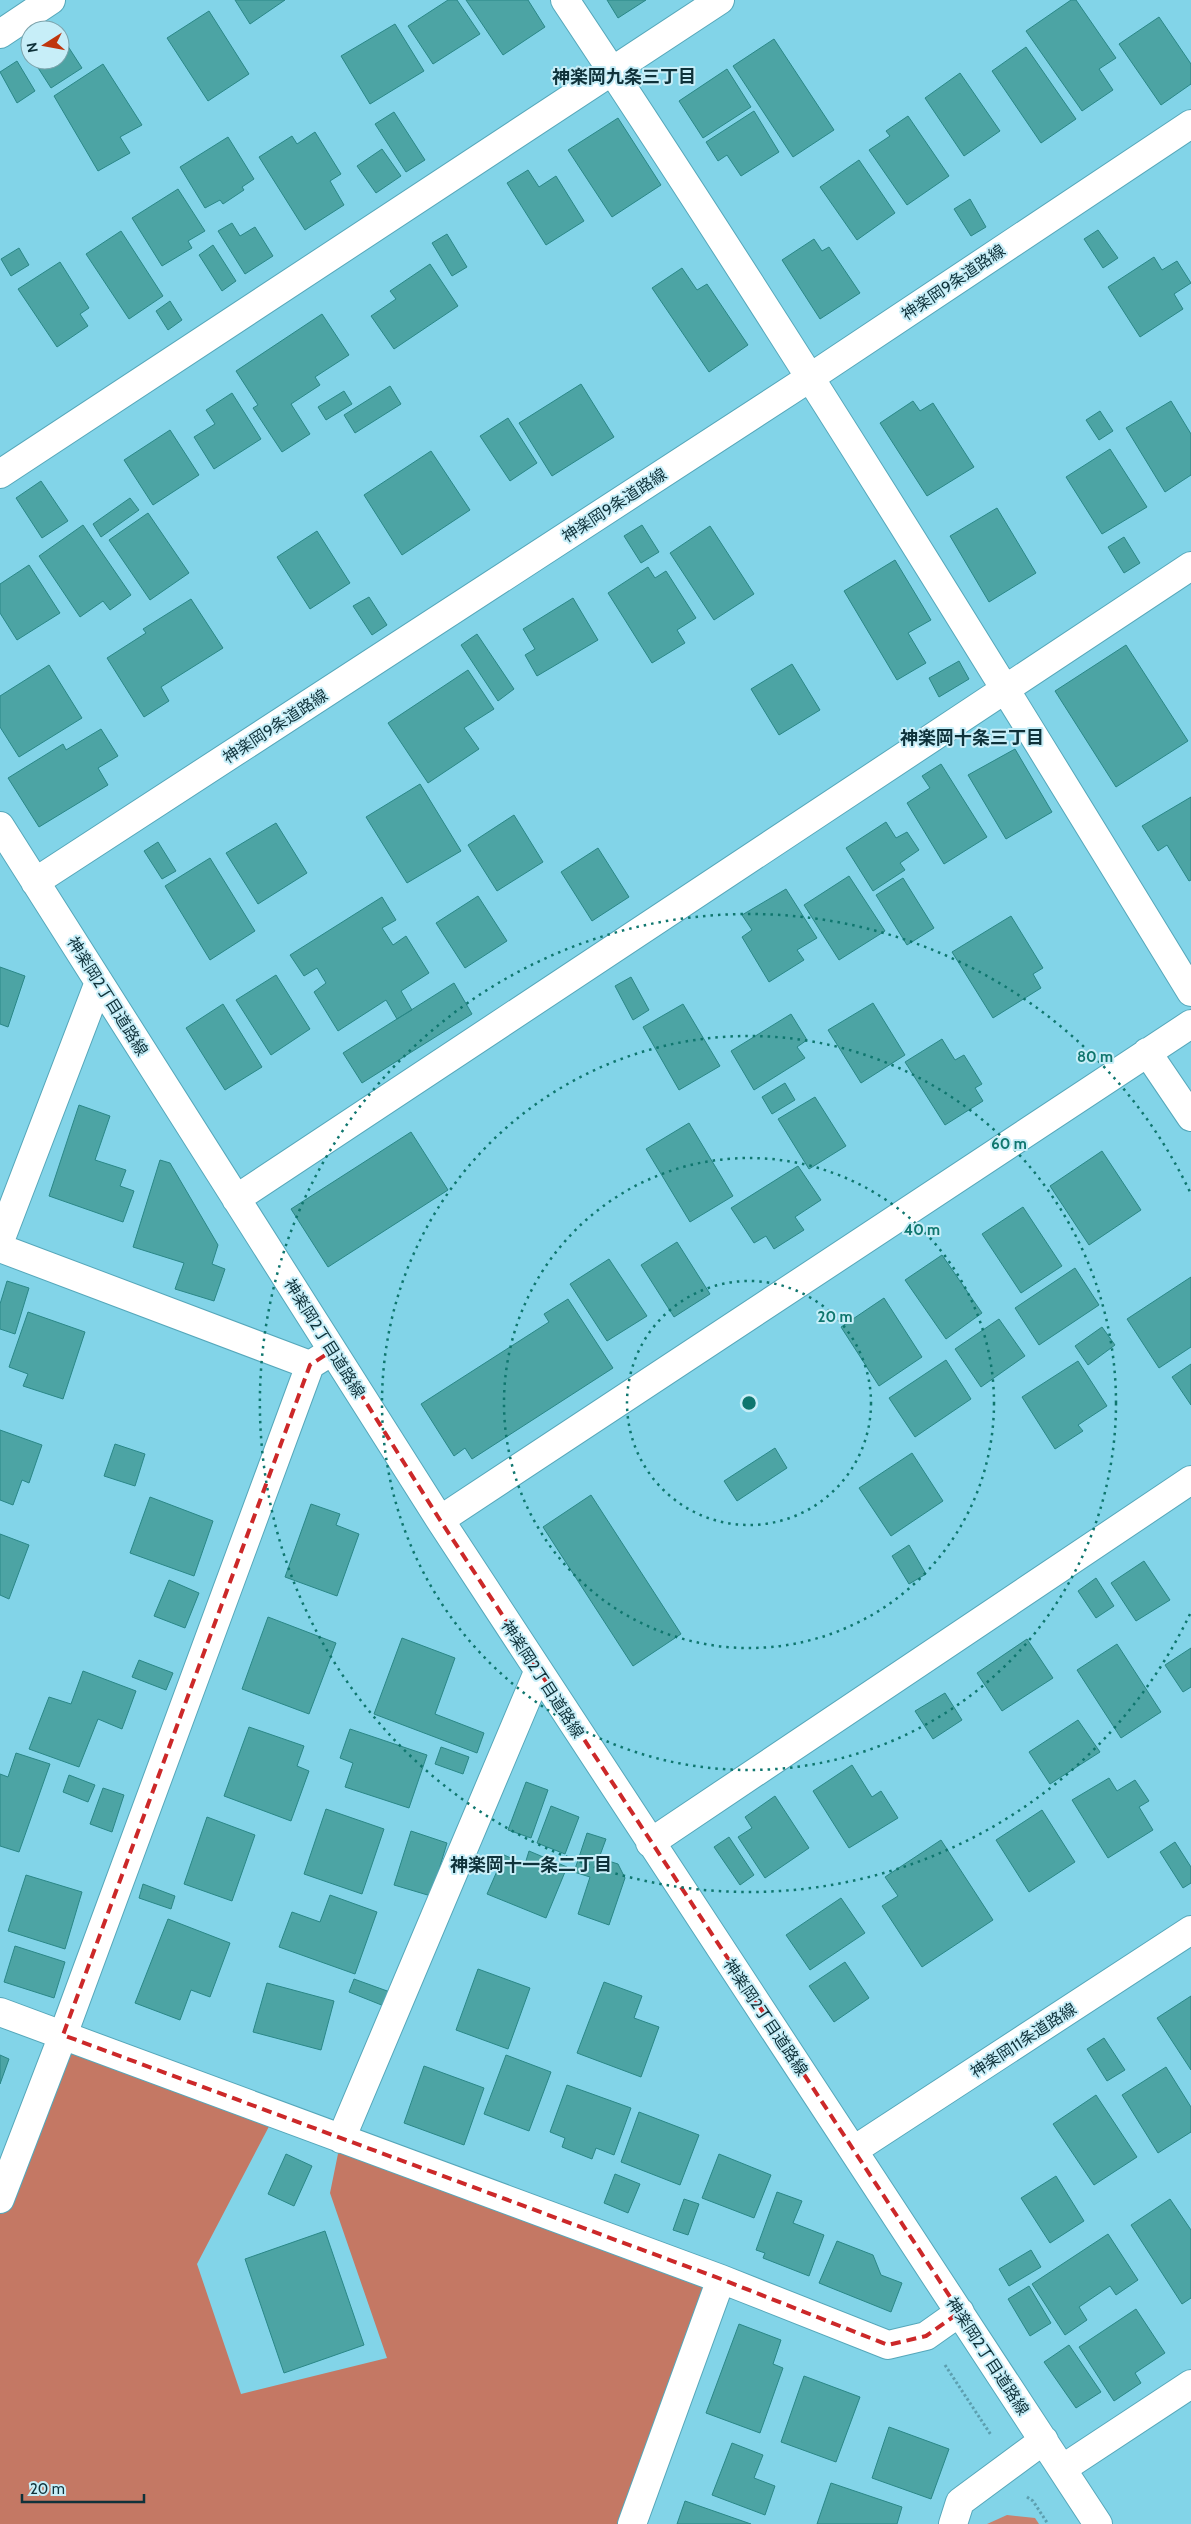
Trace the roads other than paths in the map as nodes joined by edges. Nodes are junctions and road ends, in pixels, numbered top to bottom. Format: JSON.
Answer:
{"nodes":[{"id":1,"x":51,"y":0,"type":"edge"},
{"id":2,"x":565,"y":0,"type":"edge"},
{"id":3,"x":720,"y":0,"type":"edge"},
{"id":4,"x":0,"y":34,"type":"edge"},
{"id":5,"x":613,"y":72,"type":"junction"},
{"id":6,"x":1191,"y":124,"type":"edge"},
{"id":7,"x":811,"y":377,"type":"junction"},
{"id":8,"x":0,"y":474,"type":"edge"},
{"id":9,"x":1191,"y":566,"type":"edge"},
{"id":10,"x":1006,"y":690,"type":"junction"},
{"id":11,"x":0,"y":826,"type":"edge"},
{"id":12,"x":35,"y":882,"type":"junction"},
{"id":13,"x":99,"y":982,"type":"junction"},
{"id":14,"x":1191,"y":992,"type":"edge"},
{"id":15,"x":1191,"y":1024,"type":"edge"},
{"id":16,"x":1147,"y":1052,"type":"junction"},
{"id":17,"x":1191,"y":1117,"type":"edge"},
{"id":18,"x":236,"y":1199,"type":"junction"},
{"id":19,"x":0,"y":1241,"type":"edge"},
{"id":20,"x":0,"y":1248,"type":"edge"},
{"id":21,"x":333,"y":1350,"type":"junction"},
{"id":22,"x":310,"y":1365,"type":"junction"},
{"id":23,"x":1191,"y":1480,"type":"edge"},
{"id":24,"x":440,"y":1520,"type":"junction"},
{"id":25,"x":538,"y":1672,"type":"junction"},
{"id":26,"x":650,"y":1843,"type":"junction"},
{"id":27,"x":1191,"y":1930,"type":"edge"},
{"id":28,"x":0,"y":2012,"type":"edge"},
{"id":29,"x":63,"y":2035,"type":"junction"},
{"id":30,"x":341,"y":2139,"type":"junction"},
{"id":31,"x":854,"y":2150,"type":"junction"},
{"id":32,"x":0,"y":2199,"type":"edge"},
{"id":33,"x":722,"y":2278,"type":"junction"},
{"id":34,"x":960,"y":2312,"type":"junction"},
{"id":35,"x":1191,"y":2384,"type":"edge"},
{"id":36,"x":1044,"y":2440,"type":"junction"},
{"id":37,"x":1062,"y":2469,"type":"junction"},
{"id":38,"x":632,"y":2524,"type":"edge"},
{"id":39,"x":953,"y":2524,"type":"edge"},
{"id":40,"x":1098,"y":2524,"type":"edge"}],
"edges":[{"from":1,"to":4,"type":"street"},
{"from":2,"to":5,"type":"street"},
{"from":3,"to":5,"type":"street"},
{"from":5,"to":7,"type":"street"},
{"from":5,"to":8,"type":"street"},
{"from":6,"to":7,"type":"street","name":"神楽岡9条道路線"},
{"from":7,"to":10,"type":"street"},
{"from":7,"to":12,"type":"street","name":"神楽岡9条道路線"},
{"from":9,"to":10,"type":"street"},
{"from":10,"to":14,"type":"street"},
{"from":10,"to":18,"type":"street"},
{"from":11,"to":12,"type":"street","name":"神楽岡2丁目道路線"},
{"from":12,"to":13,"type":"street","name":"神楽岡2丁目道路線"},
{"from":13,"to":18,"type":"street","name":"神楽岡2丁目道路線"},
{"from":13,"to":19,"type":"street"},
{"from":15,"to":16,"type":"street"},
{"from":16,"to":17,"type":"street"},
{"from":16,"to":24,"type":"street"},
{"from":18,"to":21,"type":"street","name":"神楽岡2丁目道路線"},
{"from":20,"to":22,"type":"street"},
{"from":21,"to":22,"type":"street"},
{"from":21,"to":24,"type":"street","name":"神楽岡2丁目道路線"},
{"from":22,"to":29,"type":"street"},
{"from":23,"to":26,"type":"street"},
{"from":24,"to":25,"type":"street","name":"神楽岡2丁目道路線"},
{"from":25,"to":26,"type":"street","name":"神楽岡2丁目道路線"},
{"from":25,"to":30,"type":"street"},
{"from":26,"to":31,"type":"street","name":"神楽岡2丁目道路線"},
{"from":27,"to":31,"type":"street","name":"神楽岡11条道路線"},
{"from":28,"to":29,"type":"street"},
{"from":29,"to":30,"type":"street"},
{"from":29,"to":32,"type":"street"},
{"from":30,"to":33,"type":"street"},
{"from":31,"to":34,"type":"street","name":"神楽岡2丁目道路線"},
{"from":33,"to":34,"type":"street"},
{"from":33,"to":38,"type":"street"},
{"from":34,"to":36,"type":"street","name":"神楽岡2丁目道路線"},
{"from":35,"to":37,"type":"street"},
{"from":36,"to":37,"type":"street","name":"神楽岡2丁目道路線"},
{"from":36,"to":39,"type":"street"},
{"from":37,"to":40,"type":"street","name":"神楽岡2丁目道路線"}]}
